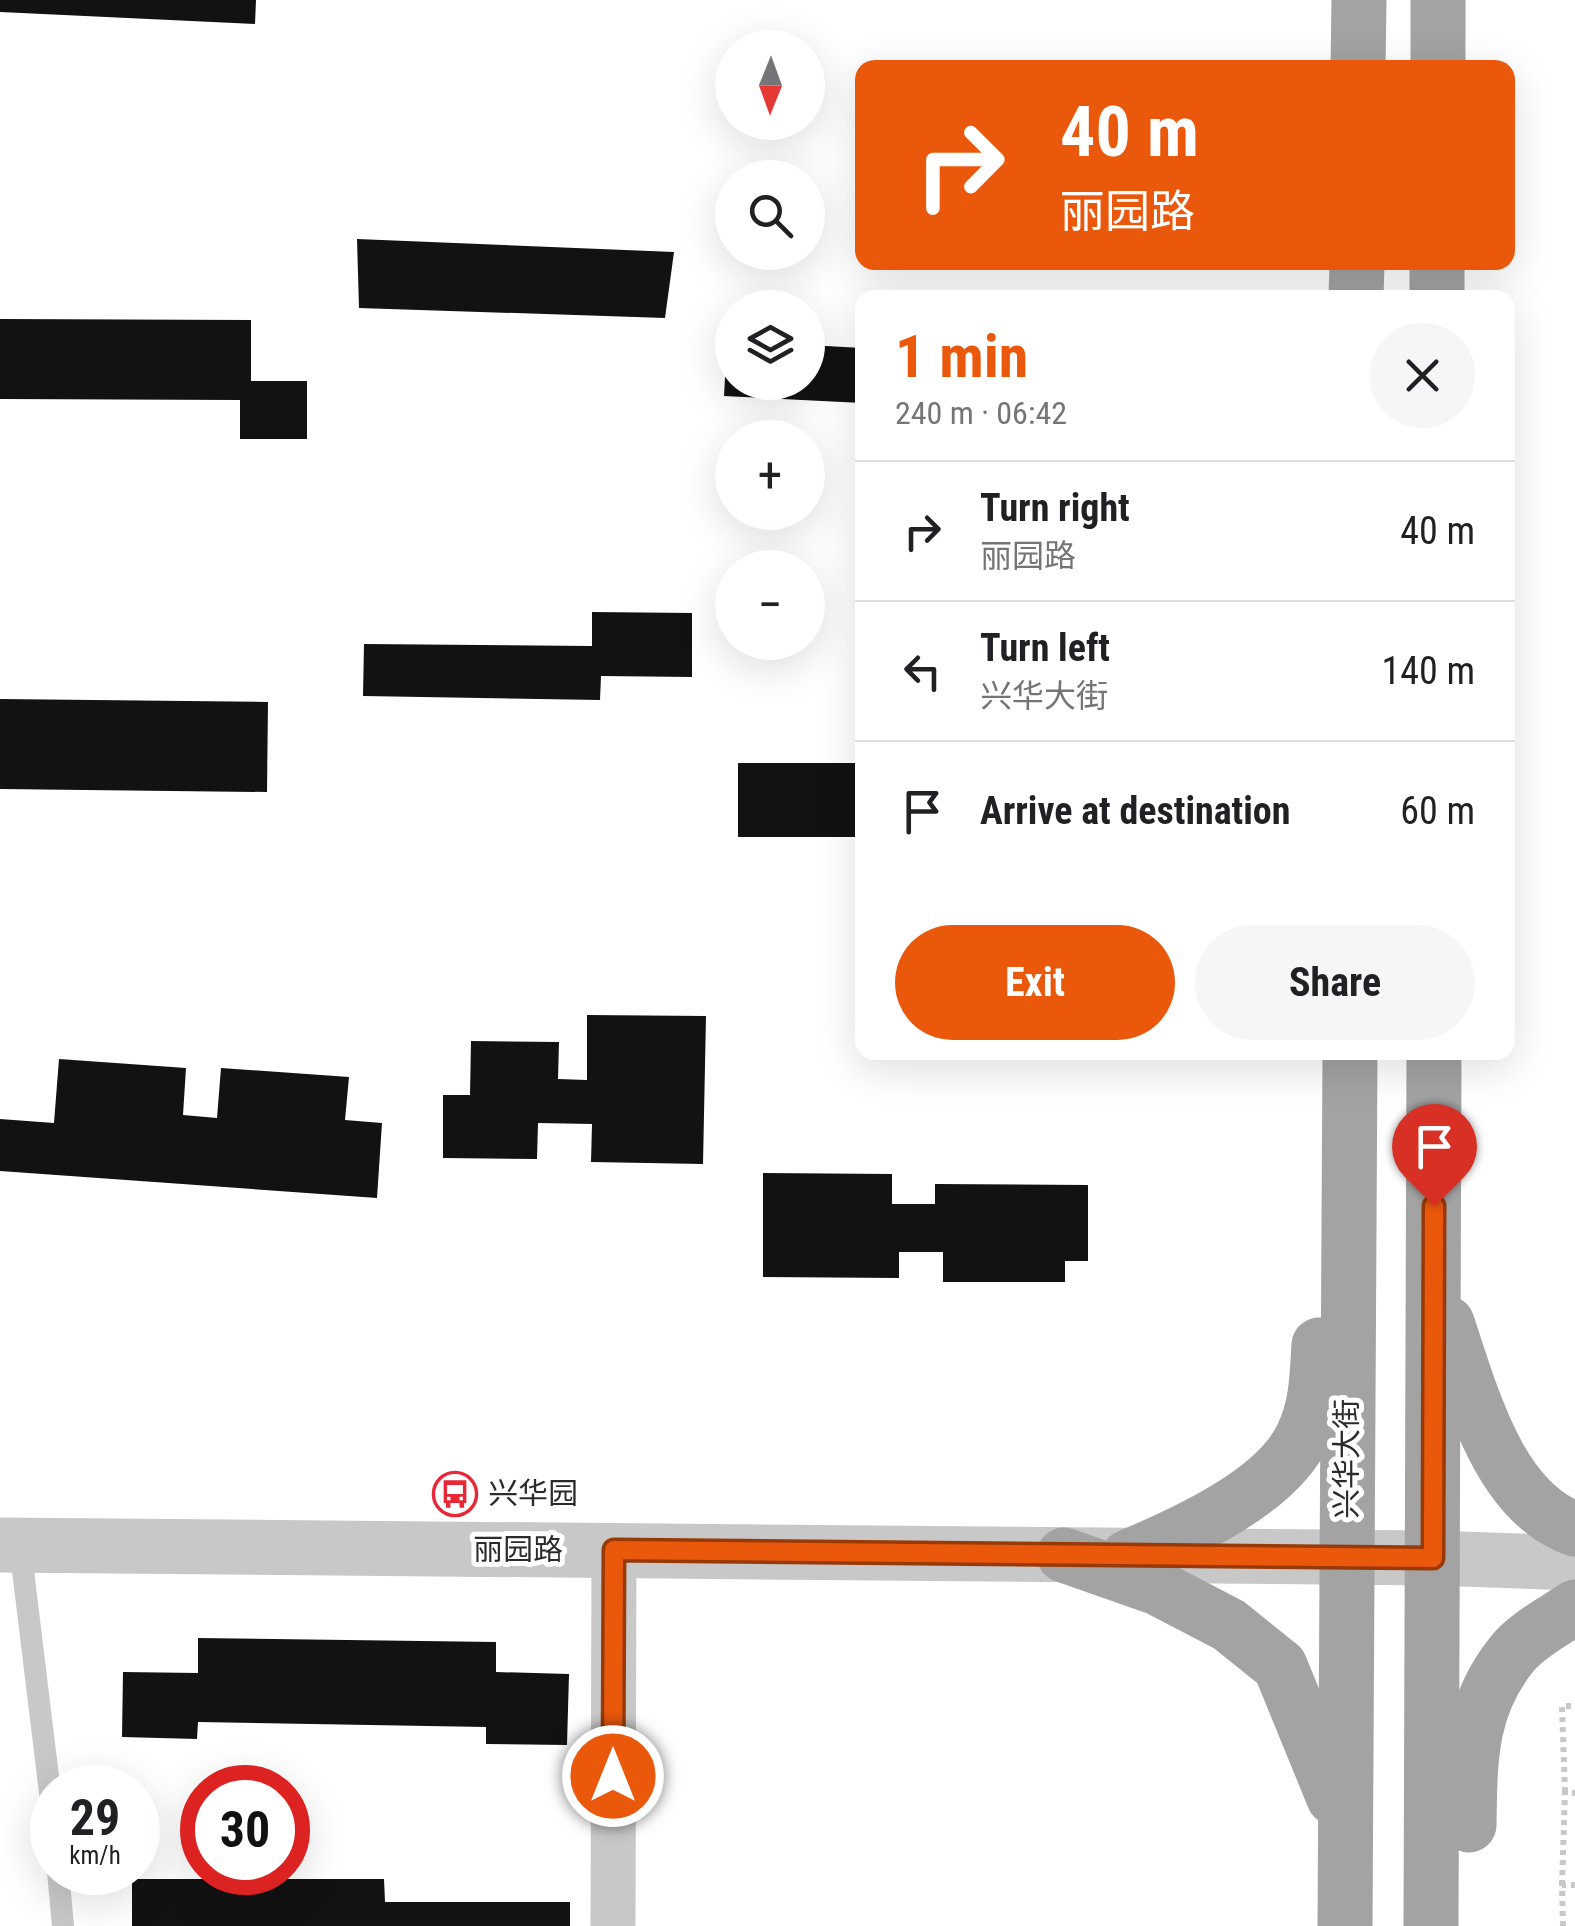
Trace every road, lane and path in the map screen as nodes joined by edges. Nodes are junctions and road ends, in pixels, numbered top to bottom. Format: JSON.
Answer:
{"nodes":[{"id":1,"x":1359,"y":0,"type":"edge"},
{"id":2,"x":1438,"y":0,"type":"edge"},
{"id":3,"x":1358,"y":60,"type":"edge"},
{"id":4,"x":1438,"y":60,"type":"edge"},
{"id":5,"x":1350,"y":1060,"type":"edge"},
{"id":6,"x":1434,"y":1060,"type":"edge"},
{"id":7,"x":1349,"y":1242,"type":"junction"},
{"id":8,"x":1434,"y":1282,"type":"junction"},
{"id":9,"x":1575,"y":1529,"type":"edge"},
{"id":10,"x":10,"y":1546,"type":"edge"},
{"id":11,"x":614,"y":1550,"type":"junction"},
{"id":12,"x":1064,"y":1556,"type":"junction"},
{"id":13,"x":1128,"y":1556,"type":"junction"},
{"id":14,"x":1346,"y":1558,"type":"junction"},
{"id":15,"x":1433,"y":1558,"type":"junction"},
{"id":16,"x":1575,"y":1563,"type":"edge"},
{"id":17,"x":1575,"y":1607,"type":"edge"},
{"id":18,"x":1575,"y":1706,"type":"edge"},
{"id":19,"x":45,"y":1765,"type":"edge"},
{"id":20,"x":1566,"y":1792,"type":"junction"},
{"id":21,"x":1575,"y":1793,"type":"edge"},
{"id":22,"x":1346,"y":1831,"type":"junction"},
{"id":23,"x":1562,"y":1884,"type":"junction"},
{"id":24,"x":1575,"y":1885,"type":"edge"},
{"id":25,"x":60,"y":1895,"type":"edge"},
{"id":26,"x":63,"y":1926,"type":"edge"},
{"id":27,"x":612,"y":1926,"type":"edge"},
{"id":28,"x":1345,"y":1926,"type":"edge"},
{"id":29,"x":1435,"y":1926,"type":"edge"},
{"id":30,"x":1563,"y":1926,"type":"edge"}],
"edges":[{"from":1,"to":3,"type":"main road"},
{"from":2,"to":4,"type":"main road"},
{"from":5,"to":7,"type":"main road","name":"兴华大街"},
{"from":6,"to":8,"type":"main road"},
{"from":7,"to":13,"type":"main road"},
{"from":7,"to":14,"type":"main road","name":"兴华大街"},
{"from":8,"to":9,"type":"main road"},
{"from":8,"to":15,"type":"main road"},
{"from":10,"to":11,"type":"street","name":"丽园路"},
{"from":10,"to":19,"type":"lane"},
{"from":11,"to":12,"type":"street","name":"丽园路"},
{"from":11,"to":27,"type":"street"},
{"from":12,"to":13,"type":"street","name":"丽园路"},
{"from":12,"to":22,"type":"main road"},
{"from":13,"to":14,"type":"street","name":"丽园路"},
{"from":14,"to":15,"type":"street","name":"丽园路"},
{"from":14,"to":22,"type":"main road","name":"兴华大街"},
{"from":15,"to":16,"type":"street","name":"丽园路"},
{"from":15,"to":29,"type":"main road"},
{"from":17,"to":29,"type":"main road"},
{"from":18,"to":20,"type":"path"},
{"from":20,"to":21,"type":"path"},
{"from":20,"to":23,"type":"path"},
{"from":22,"to":28,"type":"main road","name":"兴华大街"},
{"from":23,"to":24,"type":"path"},
{"from":23,"to":30,"type":"path"},
{"from":25,"to":26,"type":"lane"}]}
